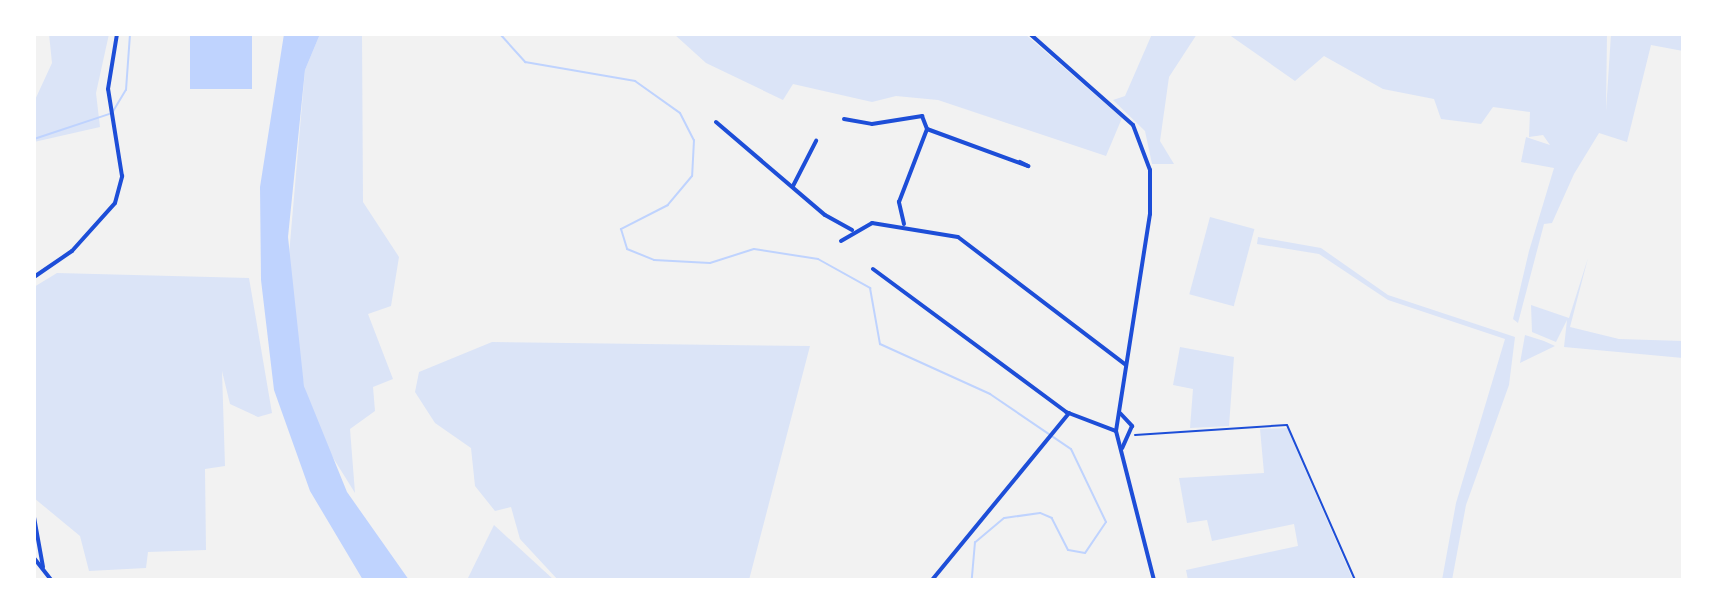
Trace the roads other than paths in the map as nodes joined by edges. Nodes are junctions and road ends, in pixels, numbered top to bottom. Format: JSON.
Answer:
{"nodes":[{"id":1,"x":117,"y":34,"type":"edge"},
{"id":2,"x":1030,"y":34,"type":"edge"},
{"id":3,"x":844,"y":119,"type":"dead end"},
{"id":4,"x":716,"y":122,"type":"dead end"},
{"id":5,"x":927,"y":129,"type":"junction"},
{"id":6,"x":816,"y":141,"type":"dead end"},
{"id":7,"x":1020,"y":162,"type":"dead end"},
{"id":8,"x":793,"y":186,"type":"junction"},
{"id":9,"x":904,"y":224,"type":"junction"},
{"id":10,"x":852,"y":230,"type":"junction"},
{"id":11,"x":841,"y":241,"type":"dead end"},
{"id":12,"x":873,"y":269,"type":"dead end"},
{"id":13,"x":34,"y":277,"type":"edge"},
{"id":14,"x":1126,"y":365,"type":"junction"},
{"id":15,"x":1069,"y":413,"type":"junction"},
{"id":16,"x":1120,"y":413,"type":"junction"},
{"id":17,"x":1116,"y":431,"type":"junction"},
{"id":18,"x":1122,"y":448,"type":"junction"},
{"id":19,"x":34,"y":517,"type":"edge"},
{"id":20,"x":34,"y":558,"type":"edge"},
{"id":21,"x":43,"y":567,"type":"junction"},
{"id":22,"x":51,"y":580,"type":"edge"},
{"id":23,"x":932,"y":580,"type":"edge"},
{"id":24,"x":1154,"y":580,"type":"edge"}],
"edges":[{"from":1,"to":13,"type":"street"},
{"from":2,"to":14,"type":"street"},
{"from":3,"to":5,"type":"street"},
{"from":4,"to":8,"type":"street"},
{"from":5,"to":7,"type":"street"},
{"from":5,"to":9,"type":"street"},
{"from":6,"to":8,"type":"street"},
{"from":8,"to":10,"type":"street"},
{"from":9,"to":10,"type":"street"},
{"from":9,"to":14,"type":"street"},
{"from":10,"to":11,"type":"street"},
{"from":12,"to":15,"type":"street"},
{"from":14,"to":16,"type":"street"},
{"from":15,"to":17,"type":"street"},
{"from":15,"to":23,"type":"street"},
{"from":16,"to":17,"type":"street"},
{"from":16,"to":18,"type":"street"},
{"from":17,"to":18,"type":"street"},
{"from":18,"to":24,"type":"street"},
{"from":19,"to":21,"type":"street"},
{"from":20,"to":21,"type":"street"},
{"from":21,"to":22,"type":"street"}]}
